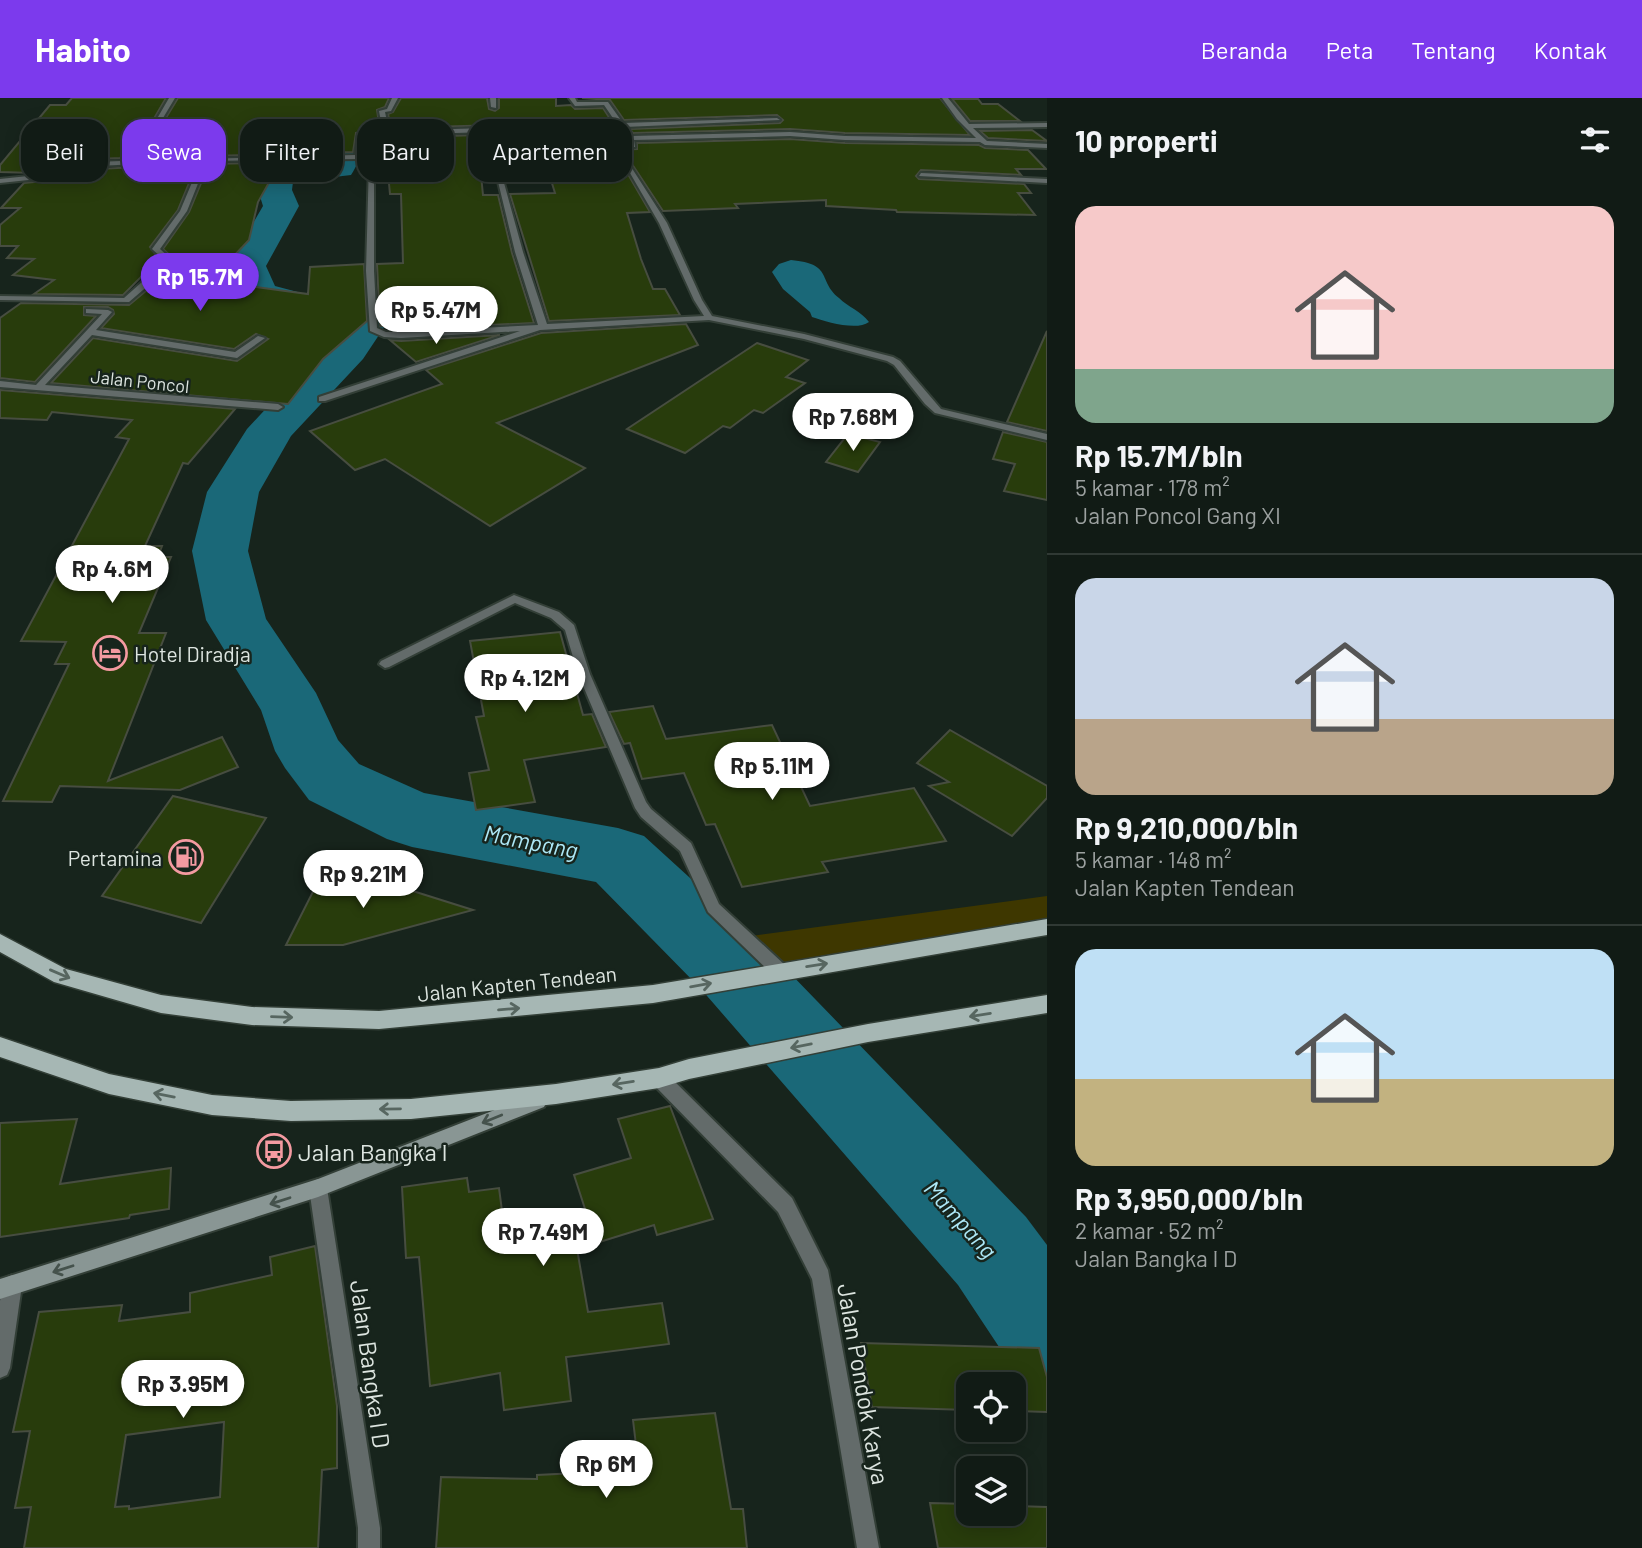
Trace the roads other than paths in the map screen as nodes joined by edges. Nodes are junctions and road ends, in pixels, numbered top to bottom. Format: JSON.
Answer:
{"nodes":[{"id":1,"x":173,"y":98,"type":"edge"},
{"id":2,"x":395,"y":98,"type":"edge"},
{"id":3,"x":493,"y":98,"type":"edge"},
{"id":4,"x":572,"y":98,"type":"edge"},
{"id":5,"x":945,"y":98,"type":"edge"},
{"id":6,"x":494,"y":107,"type":"dead end"},
{"id":7,"x":160,"y":119,"type":"edge"},
{"id":8,"x":383,"y":119,"type":"edge"},
{"id":9,"x":617,"y":119,"type":"edge"},
{"id":10,"x":778,"y":120,"type":"dead end"},
{"id":11,"x":632,"y":125,"type":"edge"},
{"id":12,"x":1047,"y":125,"type":"edge"},
{"id":13,"x":967,"y":126,"type":"junction"},
{"id":14,"x":632,"y":138,"type":"edge"},
{"id":15,"x":981,"y":140,"type":"junction"},
{"id":16,"x":1047,"y":146,"type":"edge"},
{"id":17,"x":357,"y":149,"type":"edge"},
{"id":18,"x":226,"y":159,"type":"edge"},
{"id":19,"x":122,"y":163,"type":"edge"},
{"id":20,"x":632,"y":172,"type":"edge"},
{"id":21,"x":921,"y":175,"type":"dead end"},
{"id":22,"x":0,"y":181,"type":"edge"},
{"id":23,"x":1047,"y":181,"type":"edge"},
{"id":24,"x":196,"y":182,"type":"edge"},
{"id":25,"x":371,"y":182,"type":"edge"},
{"id":26,"x":501,"y":182,"type":"edge"},
{"id":27,"x":0,"y":298,"type":"edge"},
{"id":28,"x":89,"y":311,"type":"dead end"},
{"id":29,"x":709,"y":318,"type":"junction"},
{"id":30,"x":544,"y":326,"type":"junction"},
{"id":31,"x":90,"y":332,"type":"junction"},
{"id":32,"x":261,"y":338,"type":"dead end"},
{"id":33,"x":0,"y":384,"type":"edge"},
{"id":34,"x":40,"y":386,"type":"junction"},
{"id":35,"x":322,"y":399,"type":"dead end"},
{"id":36,"x":278,"y":407,"type":"dead end"},
{"id":37,"x":1047,"y":436,"type":"edge"},
{"id":38,"x":385,"y":664,"type":"dead end"},
{"id":39,"x":1047,"y":927,"type":"edge"},
{"id":40,"x":0,"y":942,"type":"edge"},
{"id":41,"x":780,"y":971,"type":"junction"},
{"id":42,"x":1047,"y":1004,"type":"edge"},
{"id":43,"x":0,"y":1047,"type":"edge"},
{"id":44,"x":659,"y":1078,"type":"junction"},
{"id":45,"x":556,"y":1094,"type":"junction"},
{"id":46,"x":318,"y":1188,"type":"junction"},
{"id":47,"x":6,"y":1287,"type":"edge"},
{"id":48,"x":0,"y":1368,"type":"edge"},
{"id":49,"x":369,"y":1548,"type":"edge"},
{"id":50,"x":867,"y":1548,"type":"edge"}],
"edges":[{"from":1,"to":7,"type":"street"},
{"from":2,"to":8,"type":"street"},
{"from":3,"to":6,"type":"street"},
{"from":4,"to":9,"type":"street"},
{"from":5,"to":13,"type":"street"},
{"from":10,"to":11,"type":"street"},
{"from":12,"to":13,"type":"street"},
{"from":13,"to":15,"type":"street"},
{"from":14,"to":15,"type":"street"},
{"from":15,"to":16,"type":"street"},
{"from":17,"to":18,"type":"street"},
{"from":19,"to":22,"type":"street"},
{"from":20,"to":29,"type":"street"},
{"from":21,"to":23,"type":"street"},
{"from":24,"to":27,"type":"street"},
{"from":25,"to":30,"type":"street"},
{"from":26,"to":30,"type":"street"},
{"from":28,"to":31,"type":"street"},
{"from":29,"to":30,"type":"street"},
{"from":29,"to":37,"type":"street"},
{"from":30,"to":35,"type":"street"},
{"from":31,"to":32,"type":"street"},
{"from":31,"to":34,"type":"street"},
{"from":33,"to":34,"type":"street","name":"Jalan Poncol"},
{"from":34,"to":36,"type":"street","name":"Jalan Poncol"},
{"from":38,"to":41,"type":"street"},
{"from":41,"to":39,"type":"main road","name":"Jalan Kapten Tendean","one_way":true},
{"from":40,"to":41,"type":"main road","name":"Jalan Kapten Tendean","one_way":true},
{"from":42,"to":44,"type":"main road","one_way":true},
{"from":45,"to":43,"type":"main road","one_way":true},
{"from":44,"to":45,"type":"main road","one_way":true},
{"from":44,"to":50,"type":"street","name":"Jalan Pondok Karya"},
{"from":45,"to":46,"type":"street","one_way":true},
{"from":46,"to":47,"type":"street","one_way":true},
{"from":46,"to":49,"type":"street","name":"Jalan Bangka I D"},
{"from":47,"to":48,"type":"street"}]}
